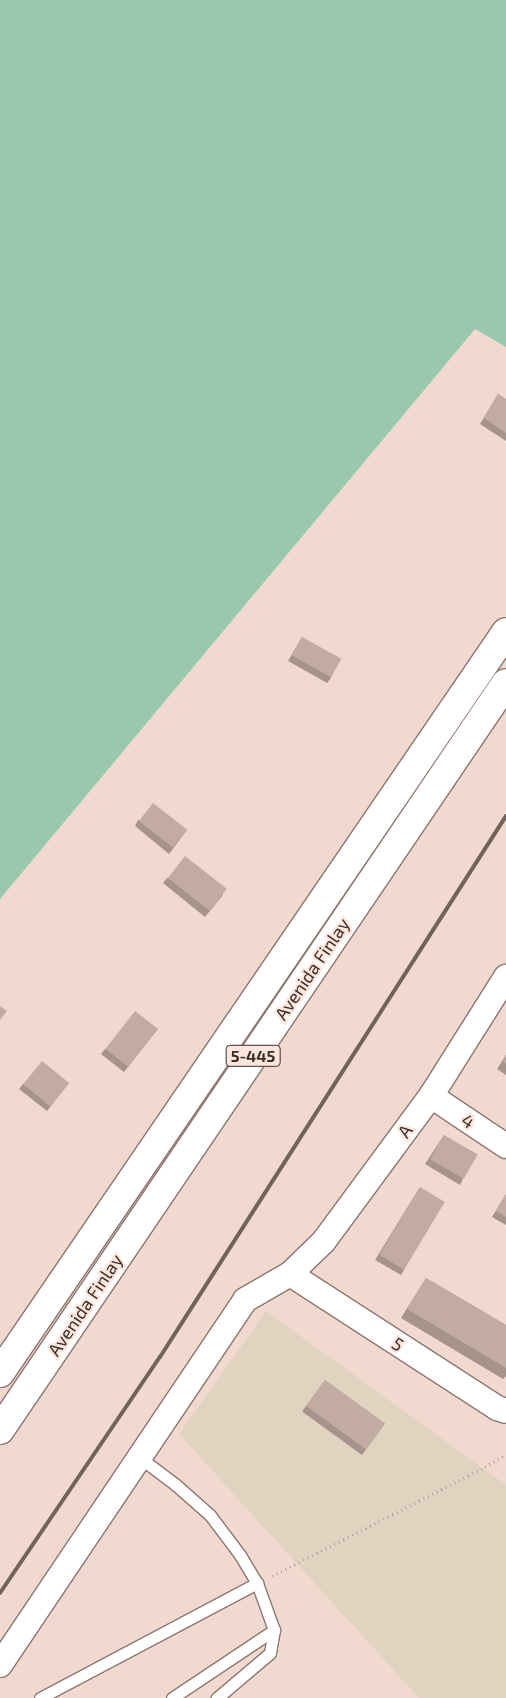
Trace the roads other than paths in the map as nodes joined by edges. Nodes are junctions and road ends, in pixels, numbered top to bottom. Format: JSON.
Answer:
{"nodes":[{"id":1,"x":506,"y":632,"type":"edge"},
{"id":2,"x":506,"y":683,"type":"edge"},
{"id":3,"x":506,"y":977,"type":"edge"},
{"id":4,"x":431,"y":1096,"type":"junction"},
{"id":5,"x":506,"y":1146,"type":"edge"},
{"id":6,"x":290,"y":1274,"type":"junction"},
{"id":7,"x":0,"y":1373,"type":"edge"},
{"id":8,"x":506,"y":1411,"type":"edge"},
{"id":9,"x":0,"y":1430,"type":"edge"},
{"id":10,"x":139,"y":1457,"type":"junction"},
{"id":11,"x":257,"y":1584,"type":"junction"},
{"id":12,"x":274,"y":1630,"type":"junction"},
{"id":13,"x":0,"y":1665,"type":"edge"},
{"id":14,"x":40,"y":1698,"type":"edge"},
{"id":15,"x":172,"y":1698,"type":"edge"},
{"id":16,"x":217,"y":1698,"type":"edge"}],
"edges":[{"from":1,"to":7,"type":"highway","name":"Avenida Finlay","number":"5-445"},
{"from":2,"to":9,"type":"highway","name":"Avenida Finlay","number":"5-445"},
{"from":3,"to":4,"type":"street","name":"A"},
{"from":4,"to":5,"type":"street","name":"4"},
{"from":4,"to":6,"type":"street","name":"A"},
{"from":6,"to":8,"type":"street","name":"5"},
{"from":6,"to":10,"type":"street","name":"A"},
{"from":10,"to":11,"type":"lane"},
{"from":10,"to":13,"type":"street","name":"A"},
{"from":11,"to":12,"type":"lane"},
{"from":11,"to":14,"type":"lane"},
{"from":12,"to":15,"type":"lane"},
{"from":12,"to":16,"type":"lane"}]}
